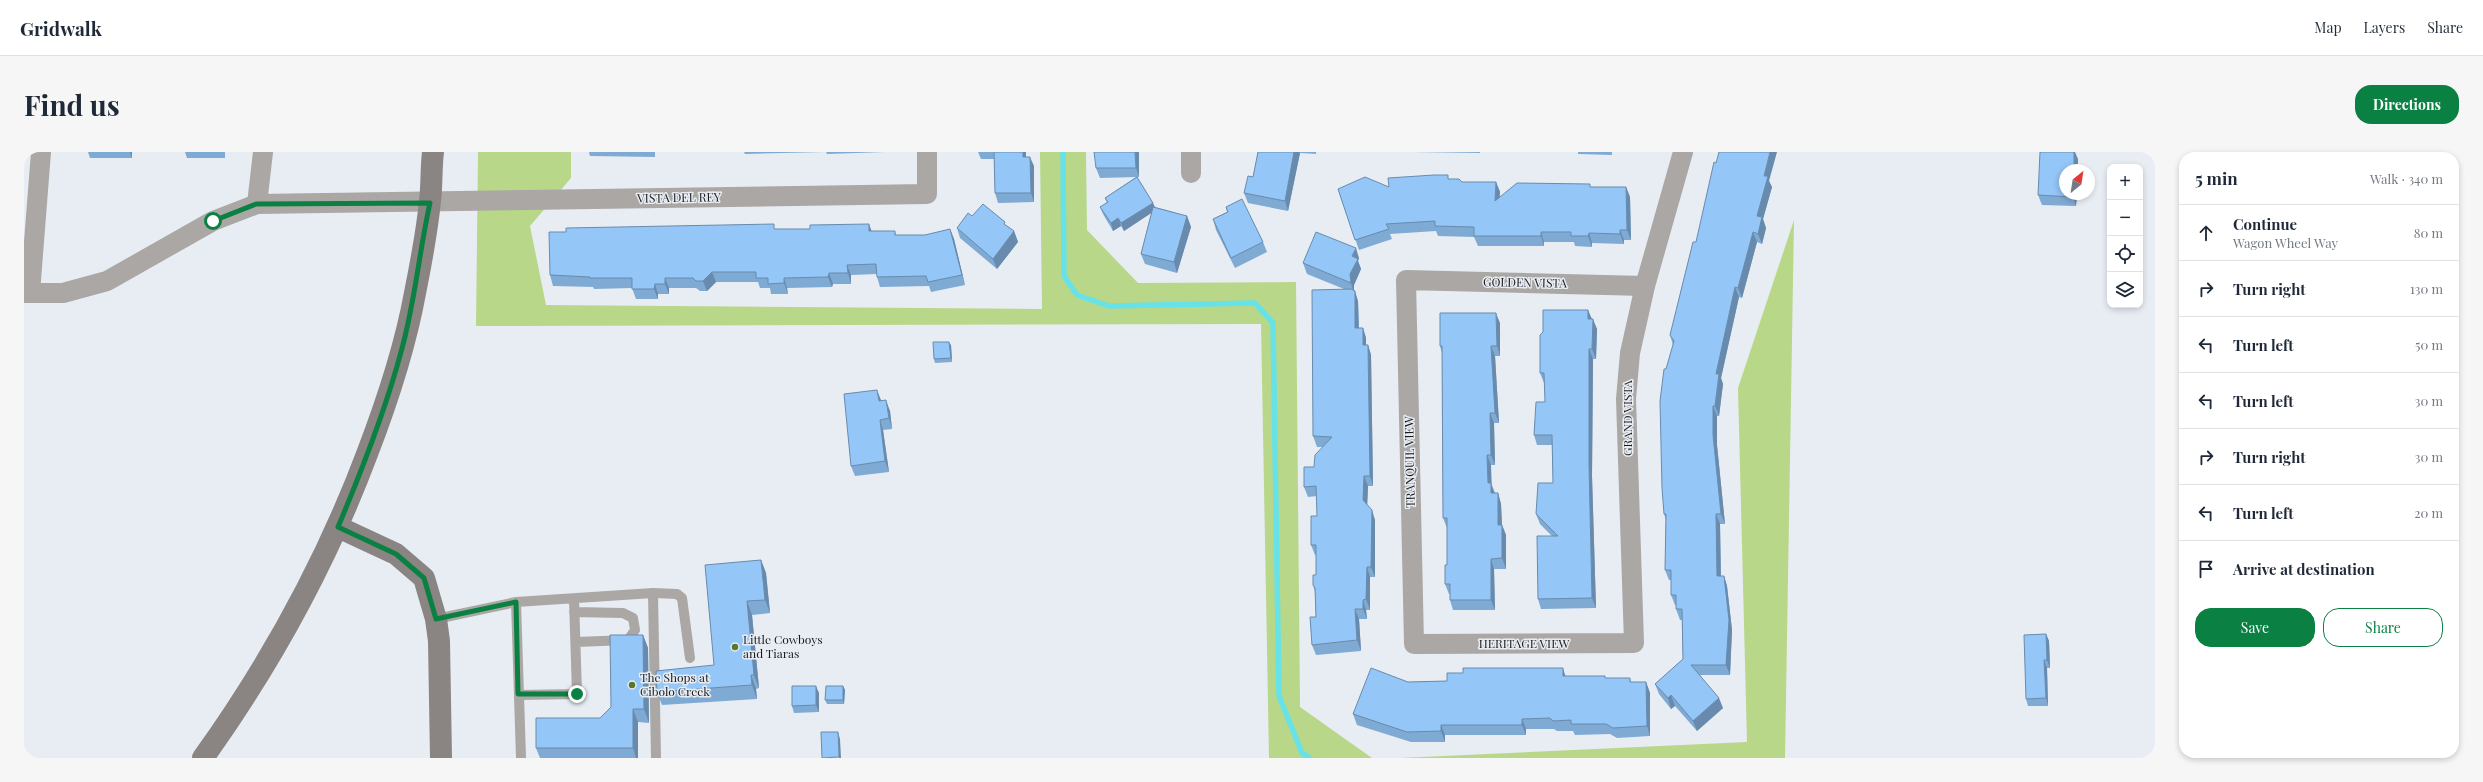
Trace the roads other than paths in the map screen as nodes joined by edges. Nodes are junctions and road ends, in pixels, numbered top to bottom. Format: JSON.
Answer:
{"nodes":[{"id":1,"x":41,"y":152,"type":"edge"},
{"id":2,"x":263,"y":152,"type":"edge"},
{"id":3,"x":433,"y":152,"type":"edge"},
{"id":4,"x":927,"y":152,"type":"edge"},
{"id":5,"x":1191,"y":152,"type":"edge"},
{"id":6,"x":1683,"y":152,"type":"edge"},
{"id":7,"x":1191,"y":173,"type":"dead end"},
{"id":8,"x":430,"y":203,"type":"junction"},
{"id":9,"x":256,"y":204,"type":"junction"},
{"id":10,"x":1406,"y":280,"type":"joint"},
{"id":11,"x":1645,"y":286,"type":"junction"},
{"id":12,"x":27,"y":293,"type":"edge"},
{"id":13,"x":338,"y":527,"type":"junction"},
{"id":14,"x":653,"y":593,"type":"junction"},
{"id":15,"x":574,"y":599,"type":"junction"},
{"id":16,"x":516,"y":602,"type":"junction"},
{"id":17,"x":574,"y":612,"type":"junction"},
{"id":18,"x":436,"y":619,"type":"junction"},
{"id":19,"x":576,"y":642,"type":"junction"},
{"id":20,"x":1634,"y":643,"type":"joint"},
{"id":21,"x":1414,"y":644,"type":"joint"},
{"id":22,"x":690,"y":658,"type":"dead end"},
{"id":23,"x":518,"y":694,"type":"junction"},
{"id":24,"x":202,"y":758,"type":"edge"},
{"id":25,"x":441,"y":758,"type":"edge"},
{"id":26,"x":521,"y":758,"type":"edge"},
{"id":27,"x":656,"y":758,"type":"edge"}],
"edges":[{"from":1,"to":12,"type":"street"},
{"from":2,"to":9,"type":"street"},
{"from":3,"to":8,"type":"main road"},
{"from":4,"to":8,"type":"street","name":"VISTA DEL REY"},
{"from":5,"to":7,"type":"street"},
{"from":6,"to":11,"type":"street","name":"GRAND VISTA"},
{"from":8,"to":9,"type":"street","name":"VISTA DEL REY"},
{"from":8,"to":13,"type":"main road"},
{"from":9,"to":12,"type":"street"},
{"from":10,"to":11,"type":"street","name":"GOLDEN VISTA"},
{"from":10,"to":21,"type":"street","name":"TRANQUIL VIEW"},
{"from":11,"to":20,"type":"street","name":"GRAND VISTA"},
{"from":13,"to":18,"type":"main road"},
{"from":13,"to":24,"type":"main road"},
{"from":14,"to":15,"type":"lane"},
{"from":14,"to":22,"type":"lane"},
{"from":14,"to":27,"type":"lane"},
{"from":15,"to":16,"type":"lane"},
{"from":15,"to":17,"type":"lane"},
{"from":16,"to":18,"type":"lane"},
{"from":16,"to":23,"type":"lane"},
{"from":17,"to":19,"type":"lane"},
{"from":17,"to":19,"type":"lane"},
{"from":18,"to":25,"type":"main road"},
{"from":19,"to":23,"type":"lane"},
{"from":20,"to":21,"type":"street","name":"HERITAGE VIEW"},
{"from":23,"to":26,"type":"lane"}]}
